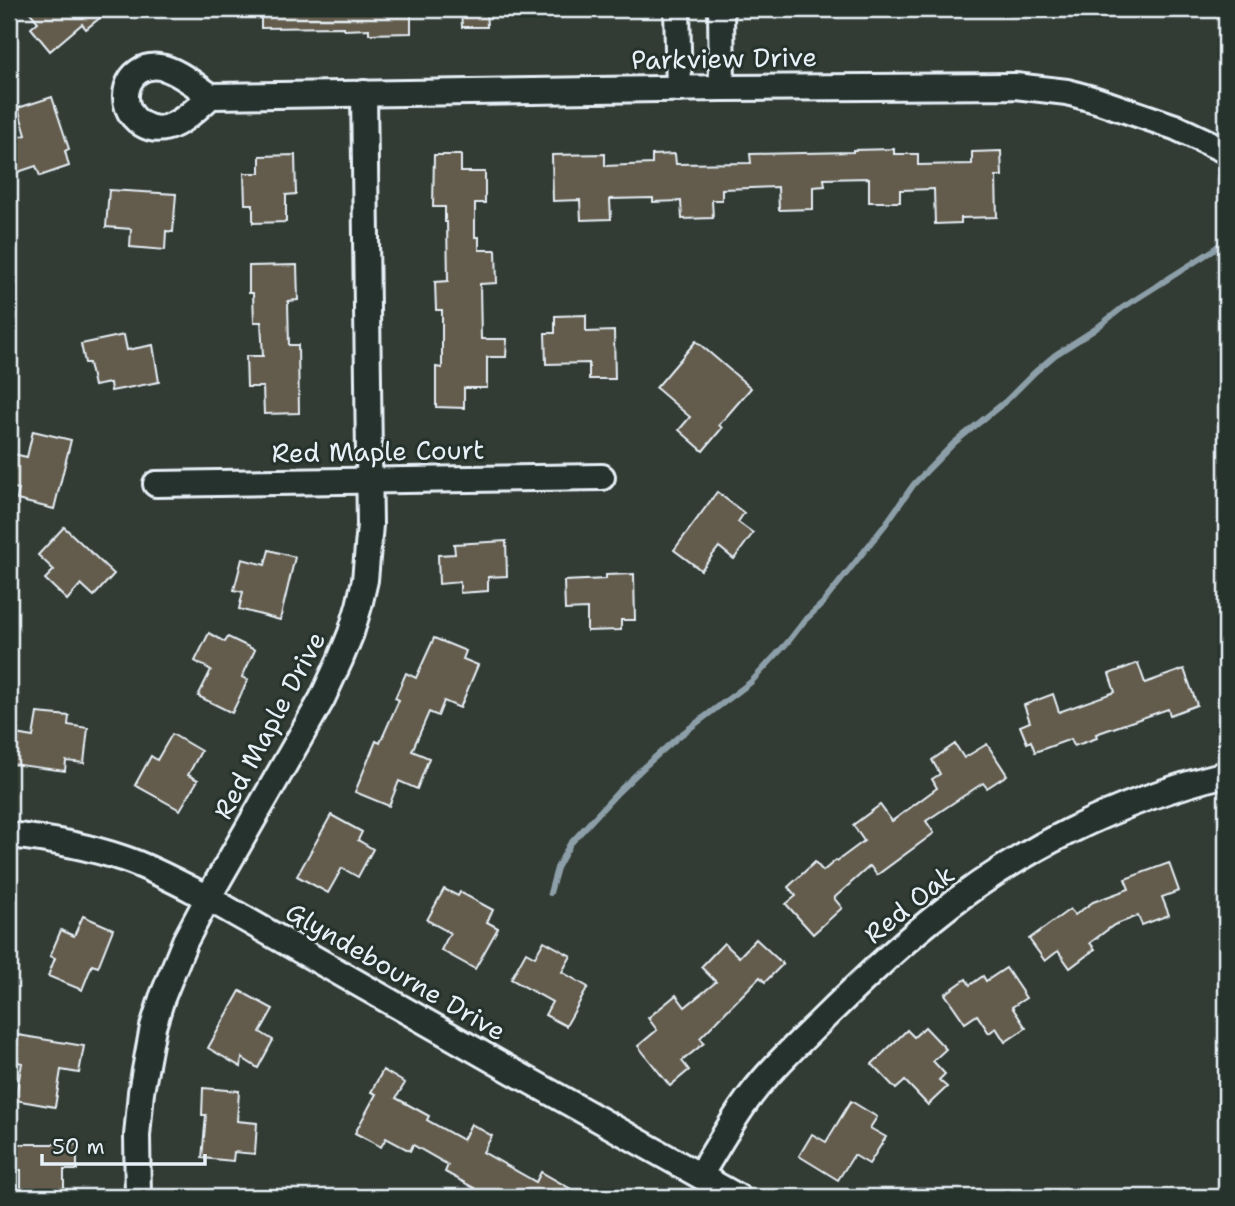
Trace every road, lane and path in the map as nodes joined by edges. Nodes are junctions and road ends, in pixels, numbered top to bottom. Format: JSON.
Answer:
{"nodes":[{"id":1,"x":677,"y":9,"type":"edge"},
{"id":2,"x":721,"y":9,"type":"edge"},
{"id":3,"x":722,"y":88,"type":"junction"},
{"id":4,"x":679,"y":89,"type":"junction"},
{"id":5,"x":364,"y":93,"type":"junction"},
{"id":6,"x":211,"y":96,"type":"dead end"},
{"id":7,"x":1226,"y":151,"type":"edge"},
{"id":8,"x":602,"y":477,"type":"dead end"},
{"id":9,"x":370,"y":482,"type":"junction"},
{"id":10,"x":156,"y":484,"type":"dead end"},
{"id":11,"x":1226,"y":774,"type":"edge"},
{"id":12,"x":9,"y":835,"type":"edge"},
{"id":13,"x":208,"y":898,"type":"junction"},
{"id":14,"x":700,"y":1175,"type":"junction"},
{"id":15,"x":138,"y":1197,"type":"edge"},
{"id":16,"x":738,"y":1197,"type":"edge"}],
"edges":[{"from":1,"to":4,"type":"street"},
{"from":2,"to":3,"type":"street"},
{"from":3,"to":4,"type":"street","name":"Parkview Drive"},
{"from":3,"to":7,"type":"street","name":"Parkview Drive"},
{"from":4,"to":5,"type":"street","name":"Parkview Drive"},
{"from":5,"to":6,"type":"street","name":"Parkview Drive"},
{"from":5,"to":9,"type":"street","name":"Red Maple Drive"},
{"from":8,"to":9,"type":"street","name":"Red Maple Court"},
{"from":9,"to":10,"type":"street","name":"Red Maple Court"},
{"from":9,"to":13,"type":"street","name":"Red Maple Drive"},
{"from":11,"to":14,"type":"street","name":"Red Oak"},
{"from":12,"to":13,"type":"street","name":"Glyndebourne Drive"},
{"from":13,"to":14,"type":"street","name":"Glyndebourne Drive"},
{"from":13,"to":15,"type":"street","name":"Red Maple Drive"},
{"from":14,"to":16,"type":"street","name":"Glyndebourne Drive"}]}
